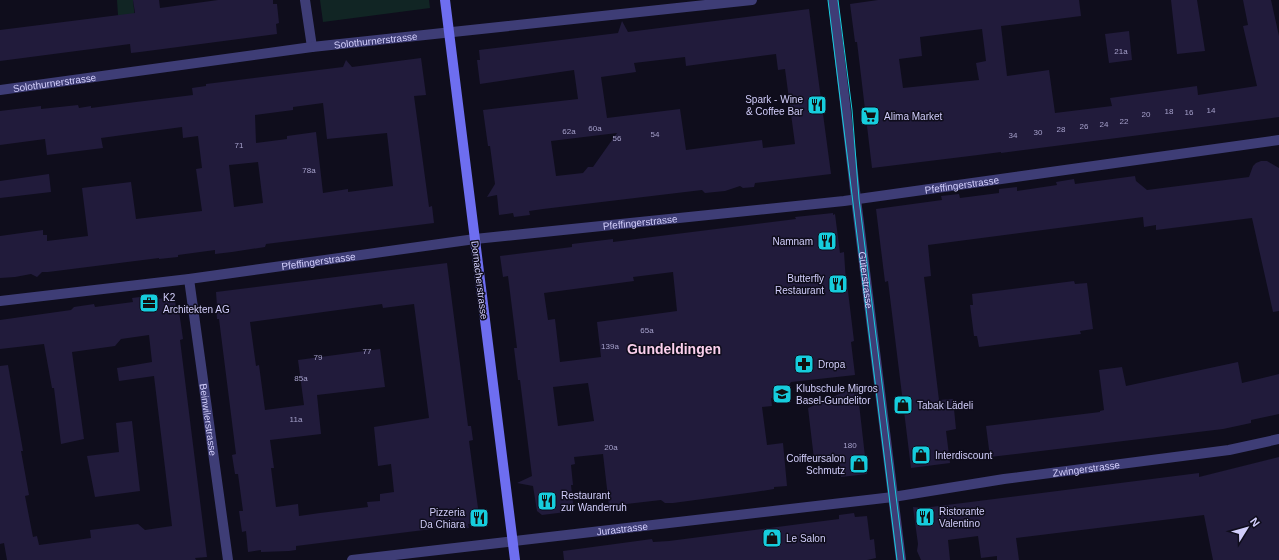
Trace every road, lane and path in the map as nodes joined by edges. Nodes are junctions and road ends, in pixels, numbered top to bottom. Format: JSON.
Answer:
{"nodes":[{"id":1,"x":305,"y":0,"type":"edge"},
{"id":2,"x":445,"y":0,"type":"edge"},
{"id":3,"x":752,"y":0,"type":"edge"},
{"id":4,"x":833,"y":0,"type":"edge"},
{"id":5,"x":450,"y":33,"type":"junction"},
{"id":6,"x":312,"y":47,"type":"junction"},
{"id":7,"x":0,"y":90,"type":"edge"},
{"id":8,"x":1279,"y":140,"type":"edge"},
{"id":9,"x":856,"y":200,"type":"junction"},
{"id":10,"x":475,"y":239,"type":"junction"},
{"id":11,"x":189,"y":279,"type":"junction"},
{"id":12,"x":0,"y":301,"type":"edge"},
{"id":13,"x":1279,"y":439,"type":"edge"},
{"id":14,"x":893,"y":497,"type":"junction"},
{"id":15,"x":512,"y":541,"type":"junction"},
{"id":16,"x":228,"y":560,"type":"edge"},
{"id":17,"x":352,"y":560,"type":"edge"},
{"id":18,"x":515,"y":560,"type":"edge"},
{"id":19,"x":900,"y":560,"type":"edge"}],
"edges":[{"from":1,"to":6,"type":"street"},
{"from":2,"to":5,"type":"main road","name":"Dornacherstrasse"},
{"from":3,"to":5,"type":"street","name":"Solothurnerstrasse"},
{"from":4,"to":9,"type":"street","name":"Güterstrasse"},
{"from":5,"to":6,"type":"street","name":"Solothurnerstrasse"},
{"from":5,"to":10,"type":"main road","name":"Dornacherstrasse"},
{"from":6,"to":7,"type":"street","name":"Solothurnerstrasse"},
{"from":8,"to":9,"type":"street","name":"Pfeffingerstrasse"},
{"from":9,"to":10,"type":"street","name":"Pfeffingerstrasse"},
{"from":9,"to":14,"type":"street","name":"Güterstrasse"},
{"from":10,"to":11,"type":"street","name":"Pfeffingerstrasse"},
{"from":10,"to":15,"type":"main road","name":"Dornacherstrasse"},
{"from":11,"to":12,"type":"street","name":"Pfeffingerstrasse"},
{"from":11,"to":16,"type":"street","name":"Beinwilerstrasse"},
{"from":13,"to":14,"type":"street","name":"Zwingerstrasse"},
{"from":14,"to":15,"type":"street","name":"Jurastrasse"},
{"from":14,"to":19,"type":"street","name":"Güterstrasse"},
{"from":15,"to":17,"type":"street","name":"Jurastrasse"},
{"from":15,"to":18,"type":"main road","name":"Dornacherstrasse"}]}
